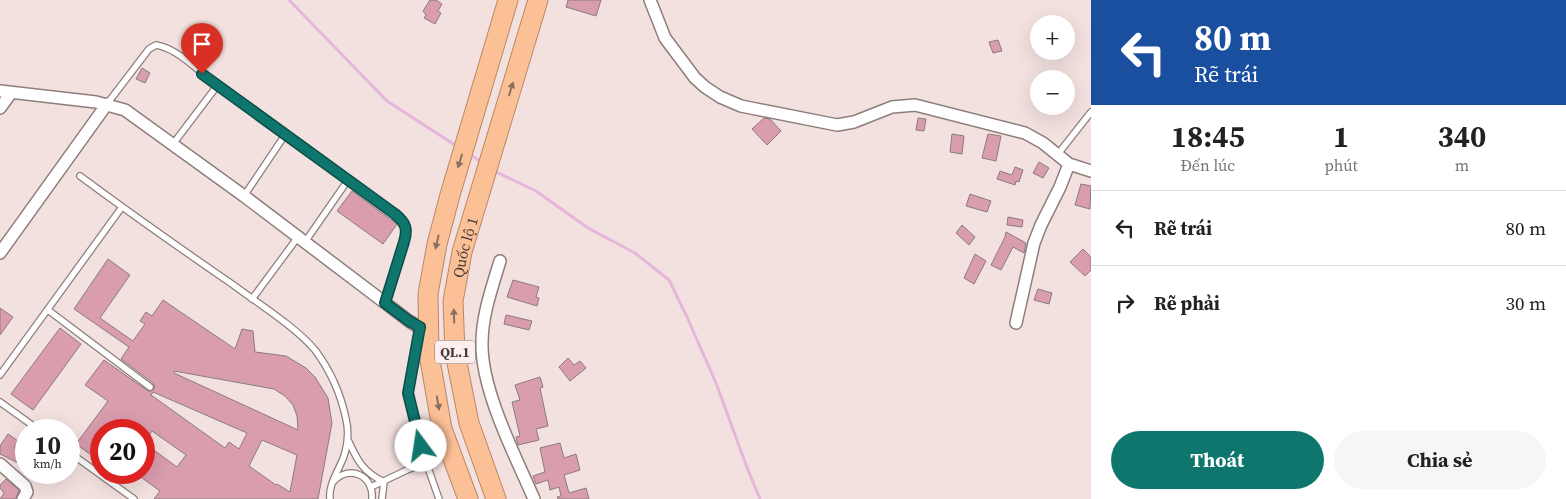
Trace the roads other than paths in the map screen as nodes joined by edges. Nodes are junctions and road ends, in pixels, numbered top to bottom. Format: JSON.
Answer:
{"nodes":[{"id":1,"x":508,"y":0,"type":"edge"},
{"id":2,"x":538,"y":0,"type":"edge"},
{"id":3,"x":650,"y":0,"type":"edge"},
{"id":4,"x":217,"y":86,"type":"junction"},
{"id":5,"x":6,"y":92,"type":"edge"},
{"id":6,"x":107,"y":104,"type":"junction"},
{"id":7,"x":0,"y":108,"type":"edge"},
{"id":8,"x":1091,"y":112,"type":"edge"},
{"id":9,"x":285,"y":135,"type":"junction"},
{"id":10,"x":173,"y":144,"type":"junction"},
{"id":11,"x":1058,"y":154,"type":"junction"},
{"id":12,"x":1069,"y":164,"type":"junction"},
{"id":13,"x":1091,"y":171,"type":"edge"},
{"id":14,"x":80,"y":176,"type":"dead end"},
{"id":15,"x":348,"y":180,"type":"junction"},
{"id":16,"x":244,"y":196,"type":"junction"},
{"id":17,"x":122,"y":207,"type":"junction"},
{"id":18,"x":301,"y":240,"type":"junction"},
{"id":19,"x":0,"y":254,"type":"edge"},
{"id":20,"x":500,"y":261,"type":"dead end"},
{"id":21,"x":252,"y":299,"type":"junction"},
{"id":22,"x":385,"y":303,"type":"junction"},
{"id":23,"x":48,"y":310,"type":"junction"},
{"id":24,"x":1016,"y":323,"type":"dead end"},
{"id":25,"x":424,"y":330,"type":"junction"},
{"id":26,"x":0,"y":375,"type":"edge"},
{"id":27,"x":150,"y":386,"type":"dead end"},
{"id":28,"x":0,"y":402,"type":"edge"},
{"id":29,"x":24,"y":419,"type":"edge"},
{"id":30,"x":348,"y":440,"type":"junction"},
{"id":31,"x":475,"y":440,"type":"junction"},
{"id":32,"x":451,"y":452,"type":"junction"},
{"id":33,"x":80,"y":460,"type":"edge"},
{"id":34,"x":426,"y":462,"type":"junction"},
{"id":35,"x":0,"y":464,"type":"edge"},
{"id":36,"x":384,"y":482,"type":"junction"},
{"id":37,"x":333,"y":483,"type":"junction"},
{"id":38,"x":371,"y":487,"type":"junction"},
{"id":39,"x":23,"y":499,"type":"edge"},
{"id":40,"x":134,"y":499,"type":"edge"},
{"id":41,"x":330,"y":499,"type":"edge"},
{"id":42,"x":372,"y":499,"type":"edge"},
{"id":43,"x":382,"y":499,"type":"edge"},
{"id":44,"x":439,"y":499,"type":"edge"},
{"id":45,"x":468,"y":499,"type":"edge"},
{"id":46,"x":496,"y":499,"type":"edge"},
{"id":47,"x":534,"y":499,"type":"edge"}],
"edges":[{"from":1,"to":25,"type":"highway","name":"Quốc lộ 1","number":"QL.1","one_way":true},
{"from":31,"to":2,"type":"highway","name":"Quốc lộ 1","number":"QL.1","one_way":true},
{"from":3,"to":11,"type":"street"},
{"from":4,"to":6,"type":"lane"},
{"from":4,"to":9,"type":"lane"},
{"from":4,"to":10,"type":"lane"},
{"from":5,"to":6,"type":"street"},
{"from":5,"to":7,"type":"street"},
{"from":6,"to":10,"type":"street"},
{"from":6,"to":19,"type":"street"},
{"from":8,"to":11,"type":"lane"},
{"from":9,"to":15,"type":"lane"},
{"from":9,"to":16,"type":"lane"},
{"from":10,"to":16,"type":"street"},
{"from":11,"to":12,"type":"street"},
{"from":12,"to":13,"type":"street"},
{"from":12,"to":24,"type":"street"},
{"from":14,"to":17,"type":"lane"},
{"from":15,"to":18,"type":"lane"},
{"from":15,"to":22,"type":"lane"},
{"from":16,"to":18,"type":"street"},
{"from":17,"to":21,"type":"lane"},
{"from":17,"to":23,"type":"lane"},
{"from":18,"to":21,"type":"lane"},
{"from":18,"to":22,"type":"street"},
{"from":20,"to":47,"type":"street"},
{"from":21,"to":30,"type":"lane"},
{"from":22,"to":25,"type":"street"},
{"from":23,"to":26,"type":"lane"},
{"from":23,"to":27,"type":"lane"},
{"from":25,"to":32,"type":"highway","name":"Quốc lộ 1","number":"QL.1","one_way":true},
{"from":25,"to":34,"type":"lane"},
{"from":28,"to":29,"type":"lane"},
{"from":30,"to":36,"type":"lane"},
{"from":30,"to":37,"type":"lane"},
{"from":31,"to":32,"type":"highway"},
{"from":31,"to":46,"type":"highway","name":"Quốc lộ 1","number":"QL.1"},
{"from":32,"to":34,"type":"lane"},
{"from":32,"to":45,"type":"highway","name":"Quốc lộ 1","number":"QL.1"},
{"from":33,"to":40,"type":"lane"},
{"from":34,"to":36,"type":"lane"},
{"from":34,"to":44,"type":"lane"},
{"from":35,"to":39,"type":"street"},
{"from":36,"to":38,"type":"lane"},
{"from":36,"to":43,"type":"lane"},
{"from":37,"to":38,"type":"lane"},
{"from":37,"to":41,"type":"lane"},
{"from":38,"to":42,"type":"lane"}]}
